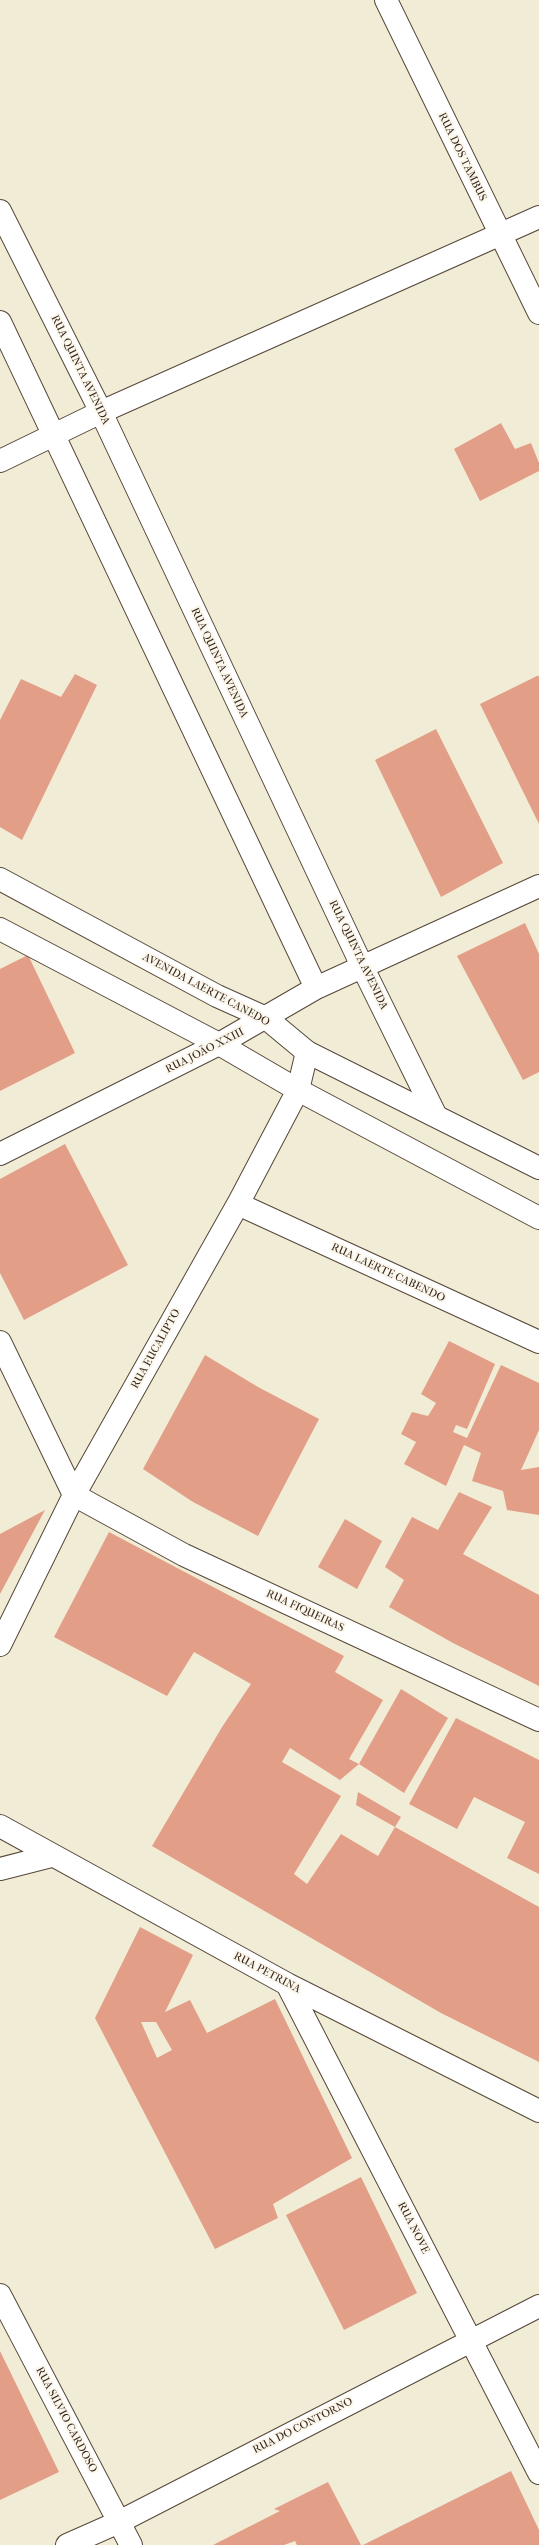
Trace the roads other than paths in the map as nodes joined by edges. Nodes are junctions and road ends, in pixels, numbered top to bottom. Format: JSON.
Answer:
{"nodes":[{"id":1,"x":386,"y":0,"type":"edge"},
{"id":2,"x":0,"y":211,"type":"edge"},
{"id":3,"x":539,"y":216,"type":"edge"},
{"id":4,"x":499,"y":235,"type":"junction"},
{"id":5,"x":539,"y":313,"type":"edge"},
{"id":6,"x":0,"y":322,"type":"edge"},
{"id":7,"x":101,"y":412,"type":"junction"},
{"id":8,"x":55,"y":434,"type":"junction"},
{"id":9,"x":0,"y":461,"type":"edge"},
{"id":10,"x":0,"y":879,"type":"edge"},
{"id":11,"x":539,"y":886,"type":"edge"},
{"id":12,"x":0,"y":929,"type":"edge"},
{"id":13,"x":362,"y":966,"type":"junction"},
{"id":14,"x":316,"y":988,"type":"junction"},
{"id":15,"x":266,"y":1018,"type":"junction"},
{"id":16,"x":219,"y":1044,"type":"junction"},
{"id":17,"x":307,"y":1052,"type":"junction"},
{"id":18,"x":298,"y":1090,"type":"junction"},
{"id":19,"x":436,"y":1116,"type":"junction"},
{"id":20,"x":0,"y":1154,"type":"edge"},
{"id":21,"x":539,"y":1168,"type":"edge"},
{"id":22,"x":238,"y":1204,"type":"junction"},
{"id":23,"x":539,"y":1218,"type":"edge"},
{"id":24,"x":0,"y":1342,"type":"edge"},
{"id":25,"x":539,"y":1342,"type":"edge"},
{"id":26,"x":74,"y":1496,"type":"junction"},
{"id":27,"x":0,"y":1645,"type":"edge"},
{"id":28,"x":539,"y":1720,"type":"edge"},
{"id":29,"x":0,"y":1826,"type":"edge"},
{"id":30,"x":51,"y":1856,"type":"junction"},
{"id":31,"x":0,"y":1869,"type":"edge"},
{"id":32,"x":287,"y":1984,"type":"junction"},
{"id":33,"x":539,"y":2111,"type":"edge"},
{"id":34,"x":0,"y":2295,"type":"edge"},
{"id":35,"x":539,"y":2306,"type":"edge"},
{"id":36,"x":471,"y":2340,"type":"junction"},
{"id":37,"x":539,"y":2473,"type":"edge"},
{"id":38,"x":119,"y":2522,"type":"junction"},
{"id":39,"x":67,"y":2545,"type":"edge"},
{"id":40,"x":131,"y":2545,"type":"edge"}],
"edges":[{"from":1,"to":4,"type":"street","name":"RUA DOS TAMBUS"},
{"from":2,"to":7,"type":"street","name":"RUA QUINTA AVENIDA"},
{"from":3,"to":4,"type":"street"},
{"from":4,"to":5,"type":"street","name":"RUA DOS TAMBUS"},
{"from":4,"to":7,"type":"street"},
{"from":6,"to":8,"type":"street"},
{"from":7,"to":8,"type":"street"},
{"from":7,"to":13,"type":"street","name":"RUA QUINTA AVENIDA"},
{"from":8,"to":9,"type":"street"},
{"from":8,"to":14,"type":"street"},
{"from":10,"to":15,"type":"street","name":"AVENIDA LAERTE CANEDO"},
{"from":11,"to":13,"type":"street","name":"RUA JOÃO XXIII"},
{"from":12,"to":16,"type":"street"},
{"from":13,"to":14,"type":"street","name":"RUA JOÃO XXIII"},
{"from":13,"to":19,"type":"street","name":"RUA QUINTA AVENIDA"},
{"from":14,"to":15,"type":"street","name":"RUA JOÃO XXIII"},
{"from":15,"to":16,"type":"street","name":"RUA JOÃO XXIII"},
{"from":15,"to":17,"type":"street","name":"AVENIDA LAERTE CANEDO"},
{"from":16,"to":18,"type":"street"},
{"from":16,"to":20,"type":"street","name":"RUA JOÃO XXIII"},
{"from":17,"to":18,"type":"street","name":"RUA EUCALIPTO"},
{"from":17,"to":19,"type":"street","name":"AVENIDA LAERTE CANEDO"},
{"from":18,"to":22,"type":"street","name":"RUA EUCALIPTO"},
{"from":18,"to":23,"type":"street"},
{"from":19,"to":21,"type":"street","name":"AVENIDA LAERTE CANEDO"},
{"from":22,"to":25,"type":"street","name":"RUA LAERTE CABENDO"},
{"from":22,"to":26,"type":"street","name":"RUA EUCALIPTO"},
{"from":24,"to":26,"type":"street"},
{"from":26,"to":27,"type":"street","name":"RUA EUCALIPTO"},
{"from":26,"to":28,"type":"street","name":"RUA FIQUEIRAS"},
{"from":29,"to":30,"type":"street","name":"RUA PETRINA"},
{"from":30,"to":31,"type":"street"},
{"from":30,"to":32,"type":"street","name":"RUA PETRINA"},
{"from":32,"to":33,"type":"street","name":"RUA PETRINA"},
{"from":32,"to":36,"type":"street","name":"RUA NOVE"},
{"from":34,"to":38,"type":"street","name":"RUA SILVIO CARDOSO"},
{"from":35,"to":36,"type":"street","name":"RUA DO CONTORNO"},
{"from":36,"to":37,"type":"street","name":"RUA NOVE"},
{"from":36,"to":38,"type":"street","name":"RUA DO CONTORNO"},
{"from":38,"to":39,"type":"street","name":"RUA DO CONTORNO"},
{"from":38,"to":40,"type":"street","name":"RUA SILVIO CARDOSO"}]}
